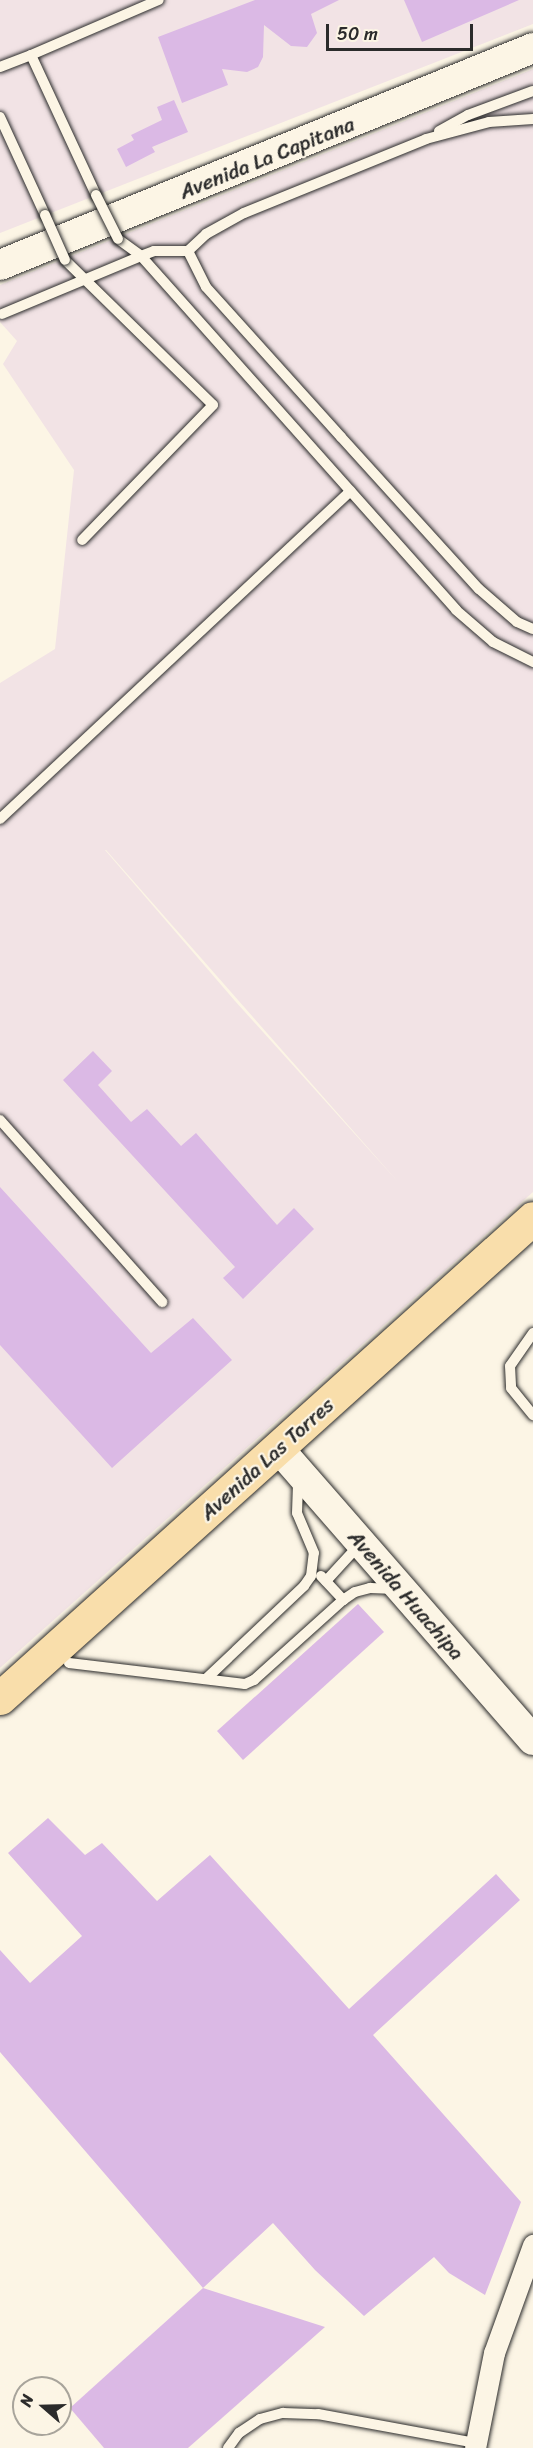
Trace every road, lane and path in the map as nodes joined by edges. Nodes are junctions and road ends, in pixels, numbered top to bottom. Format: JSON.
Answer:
{"nodes":[{"id":1,"x":159,"y":0,"type":"edge"},
{"id":2,"x":533,"y":48,"type":"edge"},
{"id":3,"x":31,"y":55,"type":"junction"},
{"id":4,"x":0,"y":67,"type":"edge"},
{"id":5,"x":533,"y":91,"type":"edge"},
{"id":6,"x":0,"y":117,"type":"edge"},
{"id":7,"x":533,"y":119,"type":"edge"},
{"id":8,"x":426,"y":139,"type":"junction"},
{"id":9,"x":188,"y":251,"type":"junction"},
{"id":10,"x":141,"y":256,"type":"junction"},
{"id":11,"x":0,"y":266,"type":"edge"},
{"id":12,"x":85,"y":279,"type":"junction"},
{"id":13,"x":2,"y":314,"type":"dead end"},
{"id":14,"x":351,"y":491,"type":"junction"},
{"id":15,"x":82,"y":540,"type":"dead end"},
{"id":16,"x":533,"y":629,"type":"edge"},
{"id":17,"x":533,"y":662,"type":"edge"},
{"id":18,"x":0,"y":819,"type":"edge"},
{"id":19,"x":0,"y":1120,"type":"edge"},
{"id":20,"x":533,"y":1218,"type":"edge"},
{"id":21,"x":533,"y":1246,"type":"edge"},
{"id":22,"x":162,"y":1302,"type":"dead end"},
{"id":23,"x":533,"y":1333,"type":"edge"},
{"id":24,"x":533,"y":1415,"type":"edge"},
{"id":25,"x":290,"y":1462,"type":"junction"},
{"id":26,"x":361,"y":1543,"type":"junction"},
{"id":27,"x":314,"y":1567,"type":"junction"},
{"id":28,"x":326,"y":1581,"type":"junction"},
{"id":29,"x":401,"y":1589,"type":"junction"},
{"id":30,"x":343,"y":1600,"type":"junction"},
{"id":31,"x":69,"y":1663,"type":"junction"},
{"id":32,"x":207,"y":1678,"type":"junction"},
{"id":33,"x":0,"y":1698,"type":"edge"},
{"id":34,"x":0,"y":1724,"type":"edge"},
{"id":35,"x":533,"y":1740,"type":"edge"},
{"id":36,"x":533,"y":2245,"type":"edge"},
{"id":37,"x":476,"y":2446,"type":"edge"},
{"id":38,"x":228,"y":2448,"type":"edge"}],
"edges":[{"from":1,"to":3,"type":"lane"},
{"from":2,"to":11,"type":"street","name":"Avenida La Capitana"},
{"from":3,"to":4,"type":"lane"},
{"from":3,"to":10,"type":"lane","bridge":true},
{"from":5,"to":8,"type":"lane"},
{"from":6,"to":12,"type":"lane","bridge":true},
{"from":7,"to":8,"type":"lane"},
{"from":8,"to":9,"type":"lane"},
{"from":9,"to":10,"type":"lane"},
{"from":9,"to":16,"type":"lane"},
{"from":10,"to":12,"type":"lane"},
{"from":10,"to":14,"type":"lane"},
{"from":12,"to":13,"type":"lane"},
{"from":12,"to":15,"type":"lane"},
{"from":14,"to":17,"type":"lane"},
{"from":14,"to":18,"type":"lane"},
{"from":19,"to":22,"type":"lane"},
{"from":20,"to":25,"type":"main road","name":"Avenida Las Torres"},
{"from":21,"to":25,"type":"main road","name":"Avenida Las Torres"},
{"from":23,"to":24,"type":"lane"},
{"from":25,"to":26,"type":"street","name":"Avenida Huachipa"},
{"from":25,"to":27,"type":"lane"},
{"from":25,"to":31,"type":"main road","name":"Avenida Las Torres"},
{"from":25,"to":33,"type":"main road","name":"Avenida Las Torres"},
{"from":26,"to":28,"type":"lane"},
{"from":26,"to":29,"type":"street","name":"Avenida Huachipa"},
{"from":27,"to":28,"type":"lane"},
{"from":27,"to":32,"type":"lane"},
{"from":28,"to":30,"type":"lane"},
{"from":29,"to":30,"type":"lane"},
{"from":29,"to":35,"type":"street","name":"Avenida Huachipa"},
{"from":30,"to":32,"type":"lane"},
{"from":31,"to":32,"type":"lane"},
{"from":31,"to":34,"type":"main road","name":"Avenida Las Torres"},
{"from":36,"to":37,"type":"street"},
{"from":37,"to":38,"type":"lane"}]}
